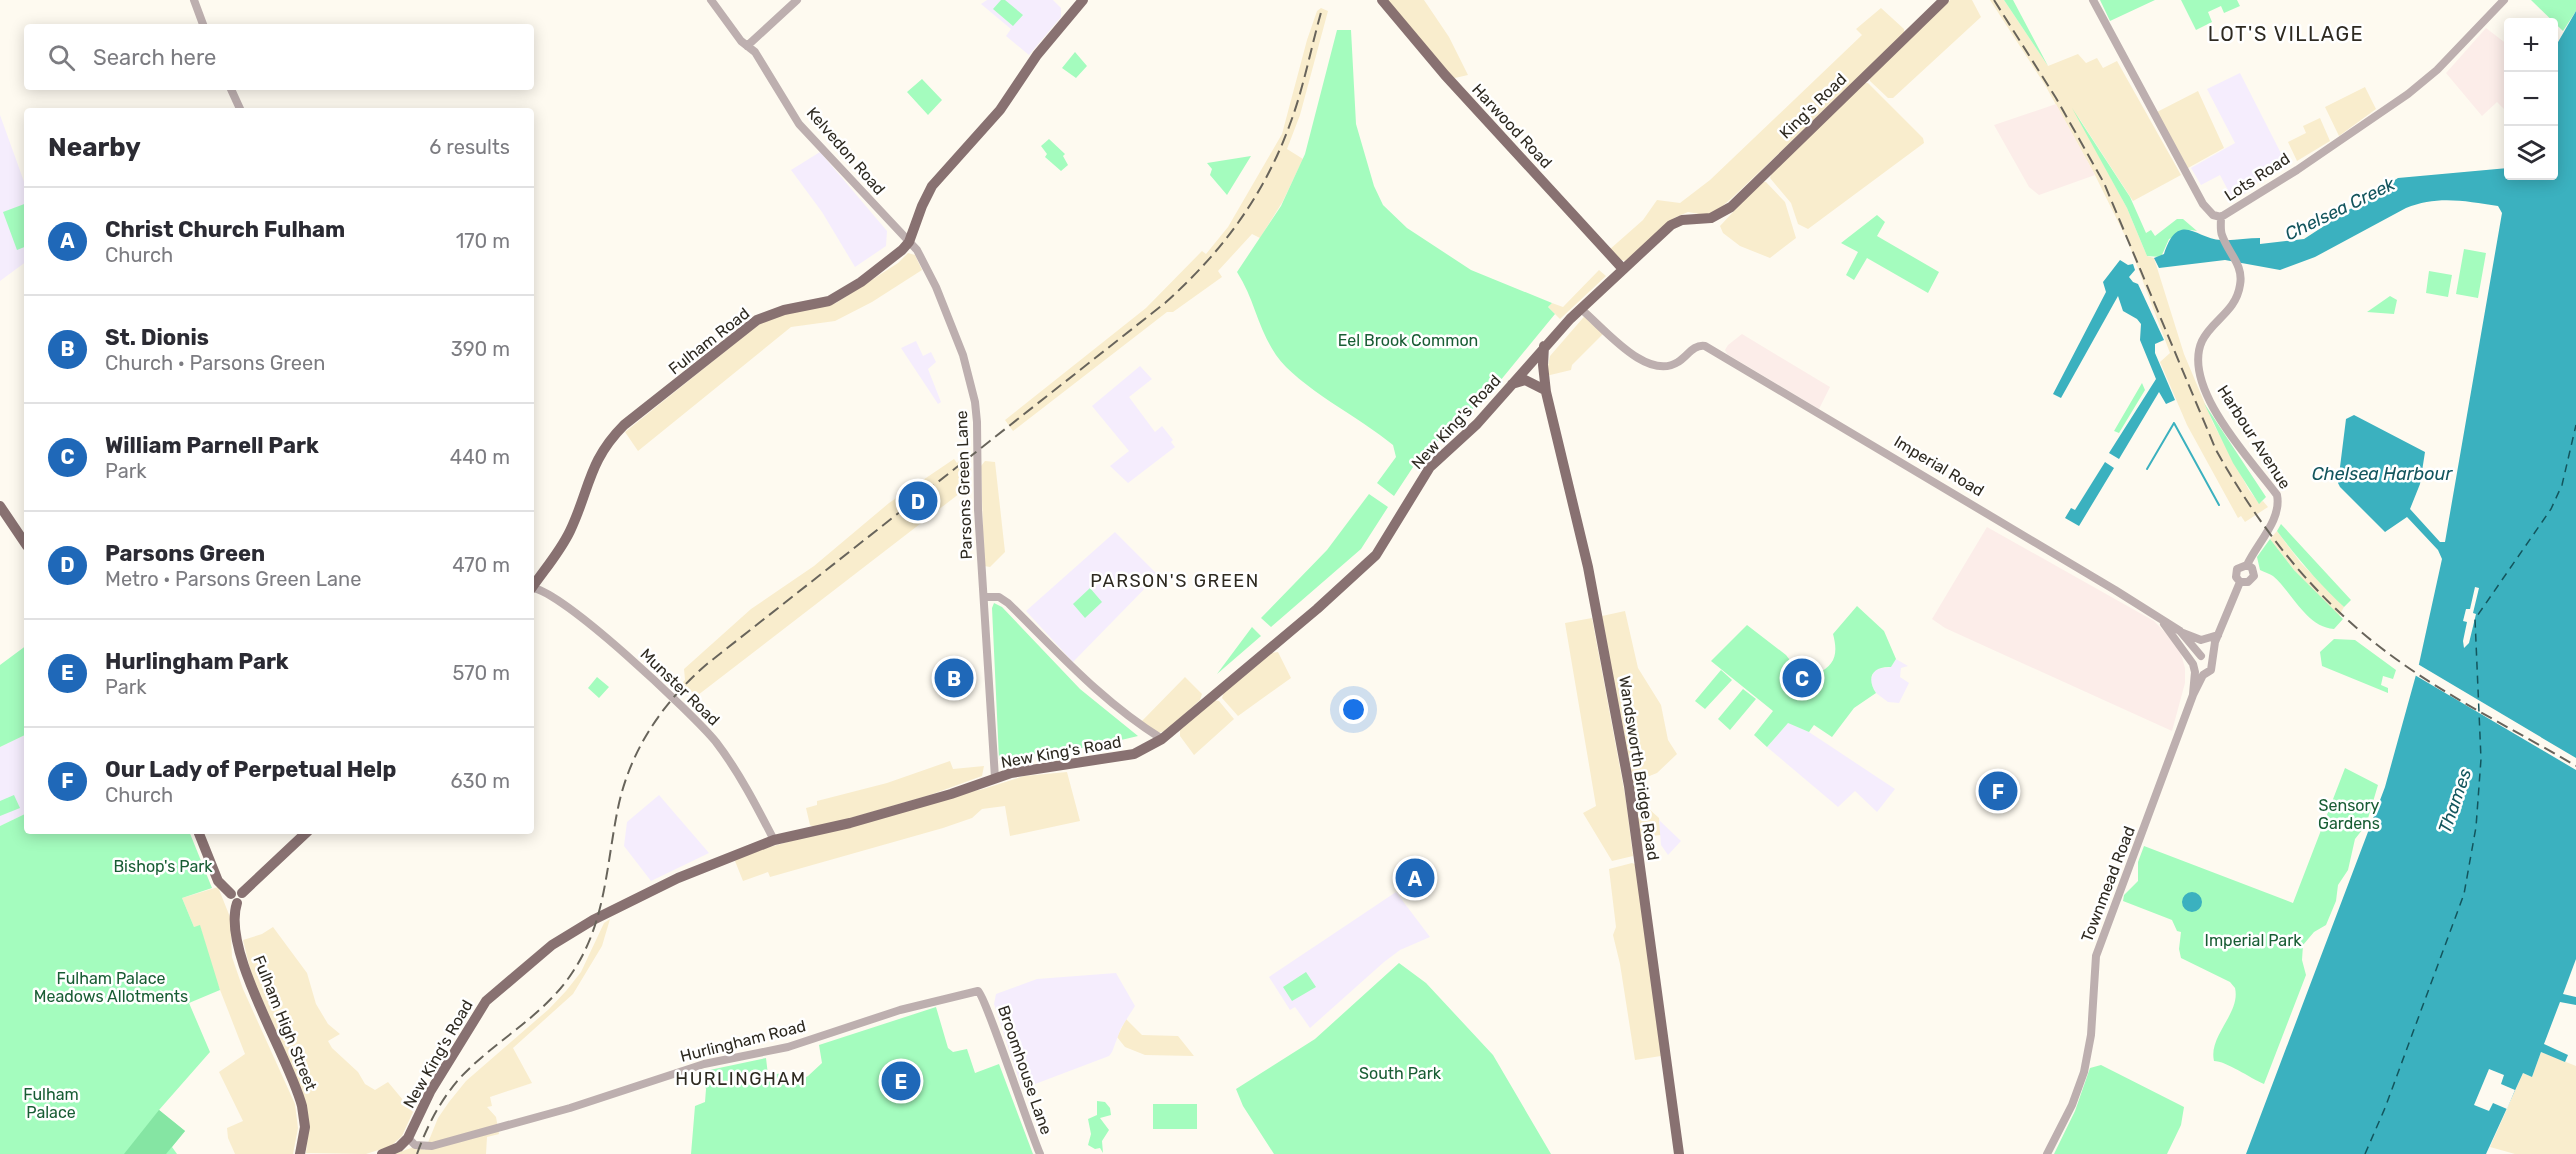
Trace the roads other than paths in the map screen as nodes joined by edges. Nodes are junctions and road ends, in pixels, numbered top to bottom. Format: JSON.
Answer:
{"nodes":[{"id":1,"x":194,"y":0,"type":"edge"},
{"id":2,"x":711,"y":0,"type":"edge"},
{"id":3,"x":797,"y":0,"type":"edge"},
{"id":4,"x":1083,"y":0,"type":"edge"},
{"id":5,"x":1382,"y":0,"type":"edge"},
{"id":6,"x":1944,"y":0,"type":"edge"},
{"id":7,"x":2094,"y":0,"type":"edge"},
{"id":8,"x":2504,"y":0,"type":"edge"},
{"id":9,"x":203,"y":24,"type":"edge"},
{"id":10,"x":747,"y":46,"type":"junction"},
{"id":11,"x":231,"y":90,"type":"edge"},
{"id":12,"x":240,"y":108,"type":"edge"},
{"id":13,"x":2221,"y":217,"type":"junction"},
{"id":14,"x":1696,"y":220,"type":"joint"},
{"id":15,"x":909,"y":242,"type":"junction"},
{"id":16,"x":1623,"y":269,"type":"junction"},
{"id":17,"x":1581,"y":309,"type":"junction"},
{"id":18,"x":1544,"y":346,"type":"junction"},
{"id":19,"x":1529,"y":364,"type":"junction"},
{"id":20,"x":1512,"y":385,"type":"junction"},
{"id":21,"x":1544,"y":390,"type":"junction"},
{"id":22,"x":0,"y":506,"type":"edge"},
{"id":23,"x":2277,"y":514,"type":"joint"},
{"id":24,"x":24,"y":542,"type":"edge"},
{"id":25,"x":534,"y":584,"type":"edge"},
{"id":26,"x":534,"y":589,"type":"edge"},
{"id":27,"x":985,"y":597,"type":"junction"},
{"id":28,"x":2158,"y":617,"type":"junction"},
{"id":29,"x":2180,"y":631,"type":"junction"},
{"id":30,"x":2216,"y":639,"type":"junction"},
{"id":31,"x":2205,"y":658,"type":"junction"},
{"id":32,"x":2197,"y":670,"type":"junction"},
{"id":33,"x":1162,"y":740,"type":"junction"},
{"id":34,"x":995,"y":778,"type":"junction"},
{"id":35,"x":199,"y":834,"type":"edge"},
{"id":36,"x":305,"y":834,"type":"edge"},
{"id":37,"x":774,"y":840,"type":"junction"},
{"id":38,"x":237,"y":897,"type":"junction"},
{"id":39,"x":983,"y":996,"type":"joint"},
{"id":40,"x":408,"y":1138,"type":"junction"},
{"id":41,"x":300,"y":1154,"type":"edge"},
{"id":42,"x":382,"y":1154,"type":"edge"},
{"id":43,"x":1040,"y":1154,"type":"edge"},
{"id":44,"x":1679,"y":1154,"type":"edge"},
{"id":45,"x":2047,"y":1154,"type":"edge"}],
"edges":[{"from":1,"to":9,"type":"street"},
{"from":2,"to":10,"type":"street","name":"Kelvedon Road"},
{"from":3,"to":10,"type":"street"},
{"from":4,"to":15,"type":"main road"},
{"from":5,"to":16,"type":"main road","name":"Harwood Road"},
{"from":6,"to":14,"type":"main road","name":"King's Road"},
{"from":7,"to":13,"type":"street","name":"Lots Road"},
{"from":8,"to":13,"type":"street","name":"Lots Road"},
{"from":10,"to":15,"type":"street","name":"Kelvedon Road"},
{"from":11,"to":12,"type":"street"},
{"from":13,"to":23,"type":"street","name":"Harbour Avenue"},
{"from":14,"to":16,"type":"main road","name":"New King's Road"},
{"from":15,"to":25,"type":"main road","name":"Fulham Road"},
{"from":15,"to":27,"type":"street","name":"Parsons Green Lane"},
{"from":16,"to":17,"type":"main road","name":"New King's Road"},
{"from":17,"to":18,"type":"main road","name":"New King's Road"},
{"from":17,"to":28,"type":"street","name":"Imperial Road"},
{"from":18,"to":19,"type":"main road","name":"New King's Road"},
{"from":18,"to":21,"type":"main road"},
{"from":19,"to":20,"type":"main road","name":"New King's Road"},
{"from":19,"to":21,"type":"main road"},
{"from":20,"to":21,"type":"main road"},
{"from":20,"to":33,"type":"main road","name":"New King's Road"},
{"from":21,"to":44,"type":"main road","name":"Wandsworth Bridge Road"},
{"from":22,"to":24,"type":"main road"},
{"from":23,"to":30,"type":"street","name":"Townmead Road"},
{"from":26,"to":37,"type":"street","name":"Munster Road"},
{"from":27,"to":33,"type":"street"},
{"from":27,"to":34,"type":"street","name":"Parsons Green Lane"},
{"from":28,"to":29,"type":"street","name":"Imperial Road"},
{"from":28,"to":32,"type":"street","name":"Imperial Road"},
{"from":29,"to":30,"type":"street"},
{"from":29,"to":31,"type":"street","name":"Imperial Road"},
{"from":30,"to":31,"type":"street","name":"Townmead Road"},
{"from":31,"to":32,"type":"street","name":"Townmead Road"},
{"from":31,"to":32,"type":"street","name":"Townmead Road"},
{"from":32,"to":45,"type":"street","name":"Townmead Road"},
{"from":33,"to":34,"type":"main road","name":"New King's Road"},
{"from":34,"to":37,"type":"main road","name":"New King's Road"},
{"from":35,"to":38,"type":"main road"},
{"from":36,"to":38,"type":"main road"},
{"from":37,"to":40,"type":"main road","name":"New King's Road"},
{"from":38,"to":41,"type":"main road","name":"Fulham High Street"},
{"from":39,"to":40,"type":"street","name":"Hurlingham Road"},
{"from":39,"to":43,"type":"street","name":"Broomhouse Lane"},
{"from":40,"to":42,"type":"main road"}]}
